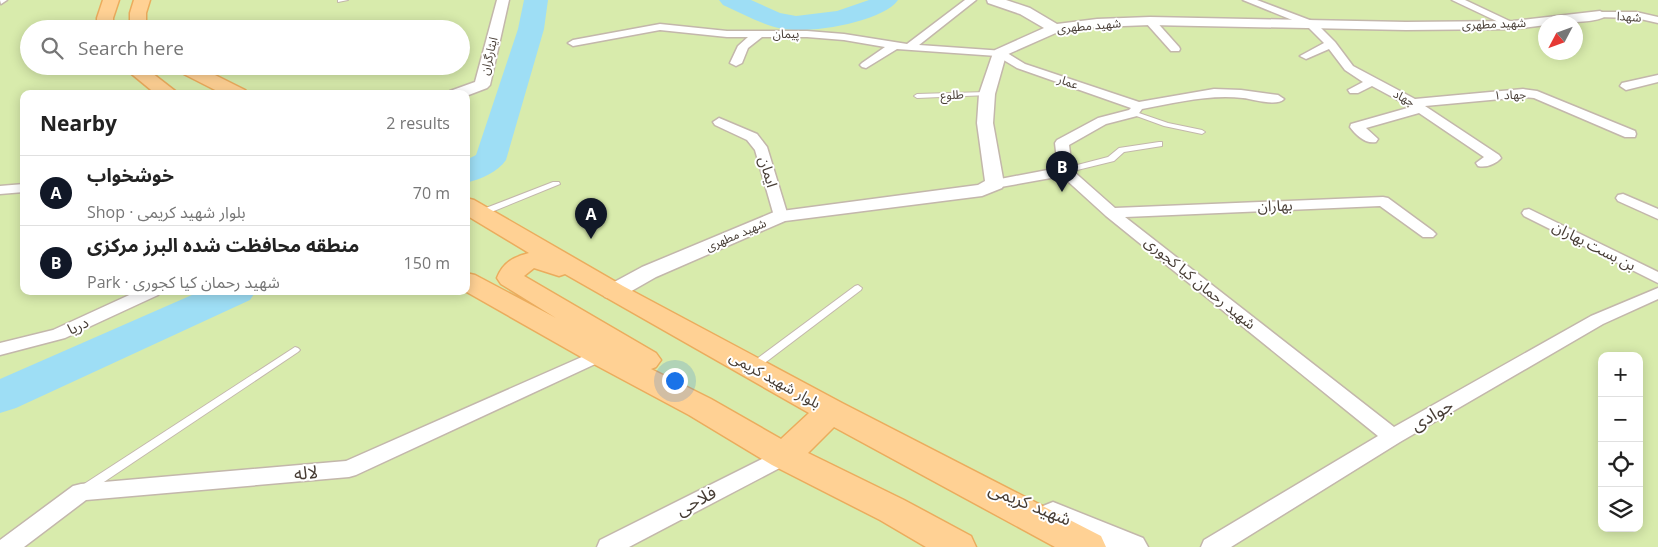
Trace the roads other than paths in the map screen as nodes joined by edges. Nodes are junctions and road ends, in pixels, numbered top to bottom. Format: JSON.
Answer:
{"nodes":[{"id":1,"x":111,"y":0,"type":"edge"},
{"id":2,"x":142,"y":0,"type":"edge"},
{"id":3,"x":502,"y":0,"type":"edge"},
{"id":4,"x":970,"y":0,"type":"edge"},
{"id":5,"x":993,"y":0,"type":"edge"},
{"id":6,"x":1248,"y":0,"type":"edge"},
{"id":7,"x":1457,"y":0,"type":"edge"},
{"id":8,"x":1595,"y":10,"type":"joint"},
{"id":9,"x":105,"y":20,"type":"edge"},
{"id":10,"x":138,"y":20,"type":"edge"},
{"id":11,"x":1658,"y":20,"type":"edge"},
{"id":12,"x":1150,"y":22,"type":"junction"},
{"id":13,"x":1311,"y":24,"type":"junction"},
{"id":14,"x":1513,"y":25,"type":"junction"},
{"id":15,"x":1055,"y":28,"type":"junction"},
{"id":16,"x":758,"y":34,"type":"junction"},
{"id":17,"x":573,"y":43,"type":"dead end"},
{"id":18,"x":1331,"y":44,"type":"junction"},
{"id":19,"x":894,"y":46,"type":"junction"},
{"id":20,"x":909,"y":48,"type":"junction"},
{"id":21,"x":1175,"y":49,"type":"dead end"},
{"id":22,"x":1000,"y":53,"type":"junction"},
{"id":23,"x":1306,"y":56,"type":"dead end"},
{"id":24,"x":736,"y":63,"type":"dead end"},
{"id":25,"x":866,"y":65,"type":"dead end"},
{"id":26,"x":143,"y":75,"type":"edge"},
{"id":27,"x":200,"y":76,"type":"joint"},
{"id":28,"x":1658,"y":78,"type":"edge"},
{"id":29,"x":1372,"y":82,"type":"junction"},
{"id":30,"x":1626,"y":86,"type":"dead end"},
{"id":31,"x":164,"y":90,"type":"edge"},
{"id":32,"x":204,"y":90,"type":"edge"},
{"id":33,"x":230,"y":90,"type":"edge"},
{"id":34,"x":468,"y":90,"type":"edge"},
{"id":35,"x":1354,"y":90,"type":"dead end"},
{"id":36,"x":987,"y":94,"type":"junction"},
{"id":37,"x":917,"y":96,"type":"dead end"},
{"id":38,"x":1278,"y":99,"type":"dead end"},
{"id":39,"x":1417,"y":105,"type":"junction"},
{"id":40,"x":1135,"y":110,"type":"junction"},
{"id":41,"x":719,"y":122,"type":"dead end"},
{"id":42,"x":1202,"y":132,"type":"dead end"},
{"id":43,"x":1630,"y":134,"type":"dead end"},
{"id":44,"x":1371,"y":139,"type":"dead end"},
{"id":45,"x":1159,"y":144,"type":"dead end"},
{"id":46,"x":1483,"y":163,"type":"dead end"},
{"id":47,"x":1065,"y":171,"type":"junction"},
{"id":48,"x":556,"y":184,"type":"dead end"},
{"id":49,"x":995,"y":184,"type":"junction"},
{"id":50,"x":20,"y":188,"type":"edge"},
{"id":51,"x":0,"y":190,"type":"edge"},
{"id":52,"x":1623,"y":198,"type":"dead end"},
{"id":53,"x":473,"y":209,"type":"edge"},
{"id":54,"x":1111,"y":213,"type":"junction"},
{"id":55,"x":1529,"y":213,"type":"dead end"},
{"id":56,"x":1658,"y":215,"type":"edge"},
{"id":57,"x":781,"y":216,"type":"junction"},
{"id":58,"x":1428,"y":234,"type":"dead end"},
{"id":59,"x":1658,"y":278,"type":"edge"},
{"id":60,"x":470,"y":283,"type":"edge"},
{"id":61,"x":858,"y":288,"type":"dead end"},
{"id":62,"x":613,"y":292,"type":"junction"},
{"id":63,"x":1658,"y":293,"type":"edge"},
{"id":64,"x":143,"y":295,"type":"edge"},
{"id":65,"x":0,"y":349,"type":"edge"},
{"id":66,"x":295,"y":350,"type":"dead end"},
{"id":67,"x":600,"y":355,"type":"junction"},
{"id":68,"x":752,"y":368,"type":"junction"},
{"id":69,"x":665,"y":388,"type":"junction"},
{"id":70,"x":830,"y":411,"type":"junction"},
{"id":71,"x":1393,"y":437,"type":"junction"},
{"id":72,"x":784,"y":456,"type":"junction"},
{"id":73,"x":927,"y":462,"type":"junction"},
{"id":74,"x":81,"y":492,"type":"junction"},
{"id":75,"x":892,"y":510,"type":"junction"},
{"id":76,"x":7,"y":547,"type":"edge"},
{"id":77,"x":608,"y":547,"type":"edge"},
{"id":78,"x":943,"y":547,"type":"edge"},
{"id":79,"x":958,"y":547,"type":"edge"},
{"id":80,"x":1088,"y":547,"type":"edge"},
{"id":81,"x":1133,"y":547,"type":"edge"},
{"id":82,"x":1212,"y":547,"type":"edge"}],
"edges":[{"from":1,"to":9,"type":"main road"},
{"from":2,"to":10,"type":"main road"},
{"from":3,"to":34,"type":"street","name":"ایثارگران"},
{"from":4,"to":20,"type":"street"},
{"from":5,"to":15,"type":"street"},
{"from":6,"to":13,"type":"street"},
{"from":7,"to":14,"type":"street"},
{"from":8,"to":11,"type":"street","name":"شهدا"},
{"from":8,"to":14,"type":"street","name":"شهید مطهری"},
{"from":12,"to":13,"type":"street","name":"شهید مطهری"},
{"from":12,"to":15,"type":"street","name":"شهید مطهری"},
{"from":12,"to":21,"type":"street"},
{"from":13,"to":14,"type":"street","name":"شهید مطهری"},
{"from":13,"to":18,"type":"street","name":"جهاد"},
{"from":15,"to":22,"type":"street","name":"شهید مطهری"},
{"from":16,"to":17,"type":"street","name":"پیمان"},
{"from":16,"to":19,"type":"street","name":"پیمان"},
{"from":16,"to":24,"type":"street"},
{"from":18,"to":23,"type":"street"},
{"from":18,"to":29,"type":"street","name":"جهاد"},
{"from":19,"to":20,"type":"street","name":"پیمان"},
{"from":19,"to":25,"type":"street"},
{"from":20,"to":22,"type":"street","name":"پیمان"},
{"from":22,"to":36,"type":"street"},
{"from":22,"to":40,"type":"street","name":"عمار"},
{"from":26,"to":31,"type":"main road"},
{"from":27,"to":32,"type":"main road"},
{"from":27,"to":33,"type":"main road"},
{"from":28,"to":30,"type":"street"},
{"from":29,"to":35,"type":"street"},
{"from":29,"to":39,"type":"street","name":"جهاد"},
{"from":36,"to":37,"type":"lane","name":"طلوع"},
{"from":36,"to":49,"type":"street"},
{"from":38,"to":40,"type":"street"},
{"from":39,"to":43,"type":"street","name":"جهاد ۱"},
{"from":39,"to":44,"type":"street","name":"جهاد ۱"},
{"from":39,"to":46,"type":"street","name":"جهاد"},
{"from":40,"to":42,"type":"lane"},
{"from":40,"to":47,"type":"street"},
{"from":41,"to":57,"type":"street","name":"ایمان"},
{"from":45,"to":47,"type":"lane"},
{"from":47,"to":49,"type":"street"},
{"from":47,"to":54,"type":"street","name":"شهید رحمان کیا کجوری"},
{"from":48,"to":53,"type":"lane"},
{"from":49,"to":57,"type":"street","name":"شهید مطهری"},
{"from":50,"to":51,"type":"street"},
{"from":52,"to":56,"type":"street"},
{"from":53,"to":62,"type":"main road","name":"بلوار شهید کریمی"},
{"from":54,"to":58,"type":"street","name":"بهاران"},
{"from":54,"to":71,"type":"street","name":"شهید رحمان کیا کجوری"},
{"from":55,"to":59,"type":"street","name":"بن بست بهاران"},
{"from":57,"to":62,"type":"street","name":"شهید مطهری"},
{"from":60,"to":67,"type":"main road"},
{"from":61,"to":68,"type":"lane"},
{"from":62,"to":68,"type":"main road","name":"بلوار شهید کریمی"},
{"from":62,"to":69,"type":"main road"},
{"from":63,"to":71,"type":"street","name":"جوادی"},
{"from":64,"to":65,"type":"street","name":"دریا"},
{"from":66,"to":74,"type":"lane"},
{"from":67,"to":69,"type":"main road"},
{"from":67,"to":74,"type":"street","name":"لاله"},
{"from":68,"to":70,"type":"main road","name":"بلوار شهید کریمی"},
{"from":69,"to":72,"type":"main road"},
{"from":70,"to":72,"type":"main road"},
{"from":70,"to":73,"type":"main road","name":"بلوار شهید کریمی"},
{"from":71,"to":82,"type":"street","name":"جوادی"},
{"from":72,"to":75,"type":"main road"},
{"from":72,"to":77,"type":"street","name":"فلاحی"},
{"from":73,"to":80,"type":"main road","name":"بلوار شهید کریمی"},
{"from":73,"to":81,"type":"street","name":"شهید کریمی"},
{"from":74,"to":76,"type":"street"},
{"from":75,"to":78,"type":"main road"},
{"from":75,"to":79,"type":"main road"}]}
